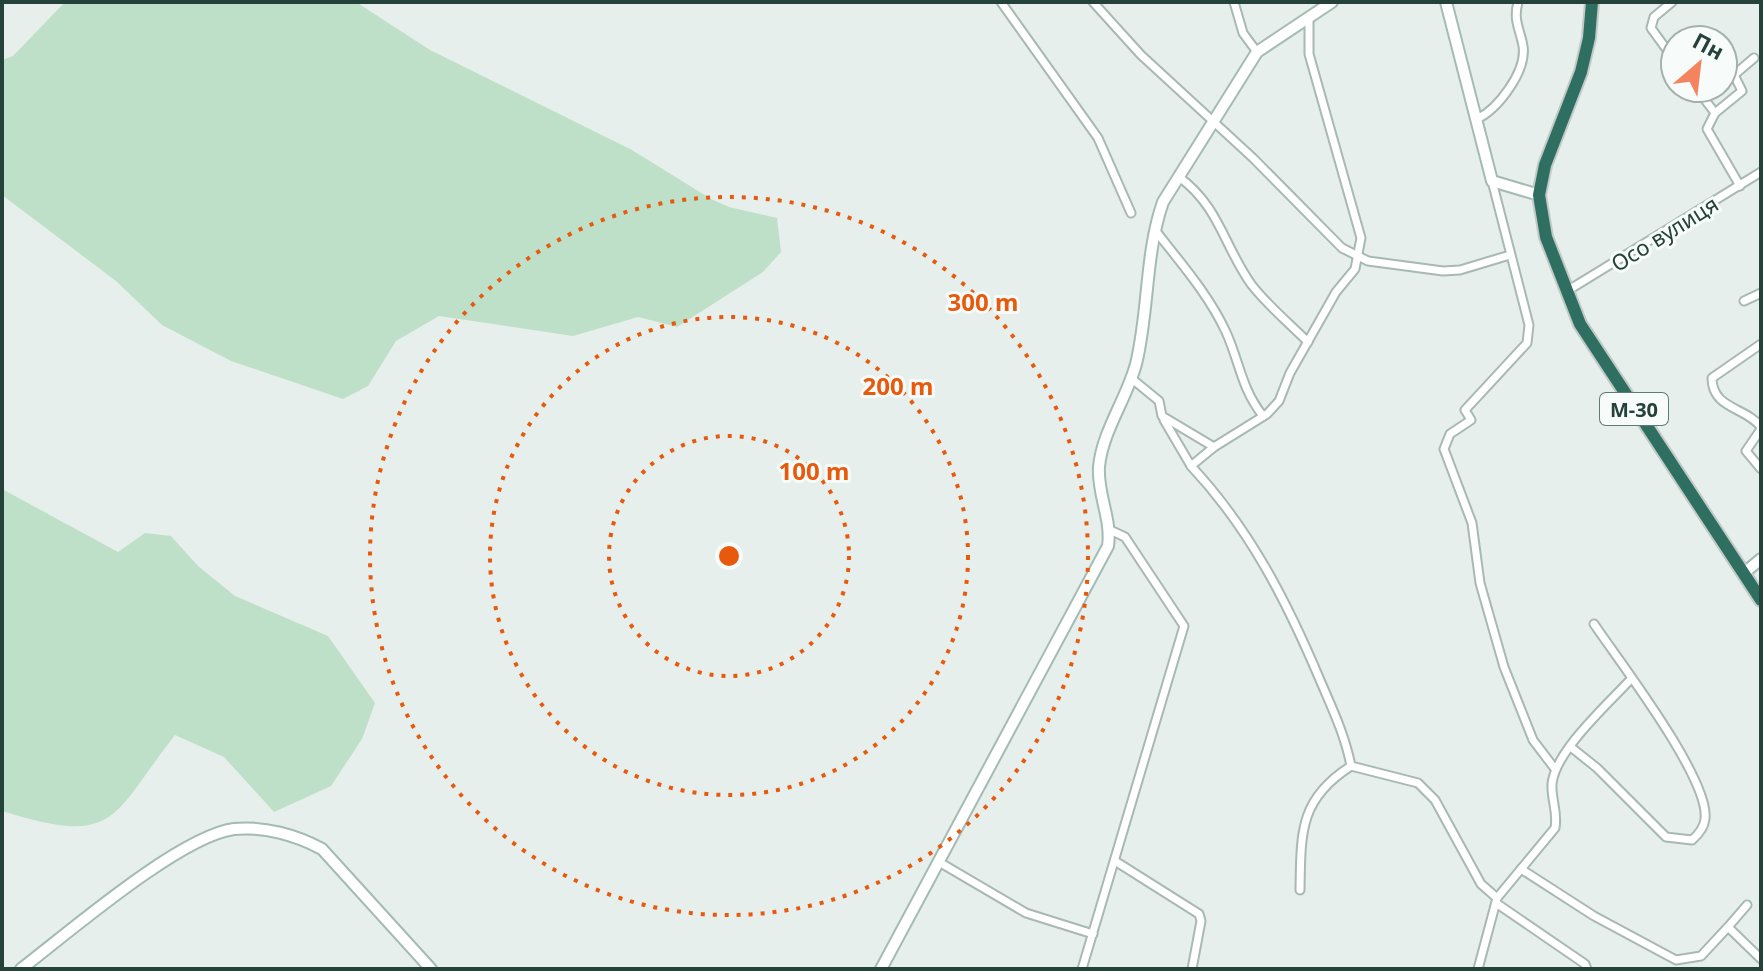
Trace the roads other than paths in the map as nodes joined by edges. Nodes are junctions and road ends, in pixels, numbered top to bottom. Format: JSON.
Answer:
{"nodes":[{"id":1,"x":1001,"y":2,"type":"edge"},
{"id":2,"x":1093,"y":2,"type":"edge"},
{"id":3,"x":1234,"y":2,"type":"edge"},
{"id":4,"x":1332,"y":2,"type":"edge"},
{"id":5,"x":1446,"y":2,"type":"edge"},
{"id":6,"x":1518,"y":2,"type":"edge"},
{"id":7,"x":1672,"y":2,"type":"edge"},
{"id":8,"x":1596,"y":5,"type":"edge"},
{"id":9,"x":1309,"y":18,"type":"junction"},
{"id":10,"x":1659,"y":39,"type":"edge"},
{"id":11,"x":1257,"y":52,"type":"junction"},
{"id":12,"x":1754,"y":58,"type":"dead end"},
{"id":13,"x":1708,"y":104,"type":"edge"},
{"id":14,"x":1715,"y":113,"type":"junction"},
{"id":15,"x":1477,"y":119,"type":"junction"},
{"id":16,"x":1215,"y":122,"type":"junction"},
{"id":17,"x":1761,"y":172,"type":"edge"},
{"id":18,"x":1179,"y":177,"type":"junction"},
{"id":19,"x":1492,"y":181,"type":"junction"},
{"id":20,"x":1740,"y":186,"type":"junction"},
{"id":21,"x":1538,"y":199,"type":"junction"},
{"id":22,"x":1131,"y":213,"type":"dead end"},
{"id":23,"x":1155,"y":230,"type":"junction"},
{"id":24,"x":1510,"y":255,"type":"junction"},
{"id":25,"x":1358,"y":256,"type":"junction"},
{"id":26,"x":1565,"y":292,"type":"junction"},
{"id":27,"x":1761,"y":293,"type":"edge"},
{"id":28,"x":1744,"y":301,"type":"dead end"},
{"id":29,"x":1308,"y":342,"type":"junction"},
{"id":30,"x":1761,"y":344,"type":"edge"},
{"id":31,"x":1131,"y":378,"type":"junction"},
{"id":32,"x":1162,"y":416,"type":"junction"},
{"id":33,"x":1263,"y":416,"type":"junction"},
{"id":34,"x":1761,"y":428,"type":"edge"},
{"id":35,"x":1214,"y":447,"type":"junction"},
{"id":36,"x":1191,"y":466,"type":"junction"},
{"id":37,"x":1761,"y":469,"type":"edge"},
{"id":38,"x":1110,"y":530,"type":"junction"},
{"id":39,"x":1761,"y":559,"type":"edge"},
{"id":40,"x":1744,"y":573,"type":"junction"},
{"id":41,"x":1761,"y":600,"type":"edge"},
{"id":42,"x":1594,"y":624,"type":"dead end"},
{"id":43,"x":1631,"y":679,"type":"junction"},
{"id":44,"x":1572,"y":748,"type":"junction"},
{"id":45,"x":1351,"y":766,"type":"junction"},
{"id":46,"x":1555,"y":769,"type":"junction"},
{"id":47,"x":1115,"y":861,"type":"junction"},
{"id":48,"x":939,"y":862,"type":"junction"},
{"id":49,"x":1521,"y":869,"type":"junction"},
{"id":50,"x":1300,"y":890,"type":"dead end"},
{"id":51,"x":1497,"y":900,"type":"junction"},
{"id":52,"x":1747,"y":905,"type":"dead end"},
{"id":53,"x":1728,"y":927,"type":"junction"},
{"id":54,"x":1093,"y":934,"type":"junction"},
{"id":55,"x":1761,"y":959,"type":"edge"},
{"id":56,"x":21,"y":969,"type":"edge"},
{"id":57,"x":431,"y":969,"type":"edge"},
{"id":58,"x":881,"y":969,"type":"edge"},
{"id":59,"x":1082,"y":969,"type":"edge"},
{"id":60,"x":1192,"y":969,"type":"edge"},
{"id":61,"x":1478,"y":969,"type":"edge"},
{"id":62,"x":1587,"y":969,"type":"edge"}],
"edges":[{"from":1,"to":22,"type":"street"},
{"from":2,"to":16,"type":"street"},
{"from":3,"to":11,"type":"street"},
{"from":4,"to":9,"type":"street"},
{"from":5,"to":15,"type":"street"},
{"from":6,"to":15,"type":"street"},
{"from":7,"to":10,"type":"street"},
{"from":8,"to":21,"type":"highway"},
{"from":9,"to":11,"type":"street"},
{"from":9,"to":25,"type":"street"},
{"from":11,"to":16,"type":"street"},
{"from":12,"to":14,"type":"street"},
{"from":13,"to":14,"type":"street"},
{"from":14,"to":20,"type":"street"},
{"from":15,"to":19,"type":"street"},
{"from":16,"to":18,"type":"street"},
{"from":16,"to":25,"type":"street"},
{"from":17,"to":20,"type":"street","name":"Осо вулиця"},
{"from":18,"to":23,"type":"street"},
{"from":18,"to":29,"type":"street"},
{"from":19,"to":21,"type":"street"},
{"from":19,"to":24,"type":"street"},
{"from":20,"to":26,"type":"street","name":"Осо вулиця"},
{"from":21,"to":26,"type":"highway","number":"М-30"},
{"from":23,"to":31,"type":"street"},
{"from":23,"to":33,"type":"street"},
{"from":24,"to":25,"type":"street"},
{"from":24,"to":46,"type":"street"},
{"from":25,"to":29,"type":"street"},
{"from":26,"to":40,"type":"highway","number":"М-30"},
{"from":27,"to":28,"type":"street"},
{"from":29,"to":33,"type":"street"},
{"from":30,"to":34,"type":"street"},
{"from":31,"to":32,"type":"street"},
{"from":31,"to":38,"type":"street"},
{"from":32,"to":35,"type":"street"},
{"from":32,"to":36,"type":"street"},
{"from":33,"to":35,"type":"street"},
{"from":34,"to":37,"type":"street"},
{"from":35,"to":36,"type":"street"},
{"from":36,"to":45,"type":"street"},
{"from":38,"to":47,"type":"street"},
{"from":38,"to":48,"type":"street"},
{"from":39,"to":40,"type":"street"},
{"from":40,"to":41,"type":"highway","number":"М-30"},
{"from":42,"to":43,"type":"street"},
{"from":43,"to":44,"type":"street"},
{"from":43,"to":44,"type":"street"},
{"from":44,"to":46,"type":"street"},
{"from":45,"to":50,"type":"street"},
{"from":45,"to":51,"type":"street"},
{"from":46,"to":49,"type":"street"},
{"from":47,"to":54,"type":"street"},
{"from":47,"to":60,"type":"street"},
{"from":48,"to":54,"type":"street"},
{"from":48,"to":58,"type":"street"},
{"from":49,"to":51,"type":"street"},
{"from":49,"to":53,"type":"street"},
{"from":51,"to":61,"type":"street"},
{"from":51,"to":62,"type":"street"},
{"from":52,"to":53,"type":"street"},
{"from":53,"to":55,"type":"street"},
{"from":54,"to":59,"type":"street"},
{"from":56,"to":57,"type":"street"}]}
